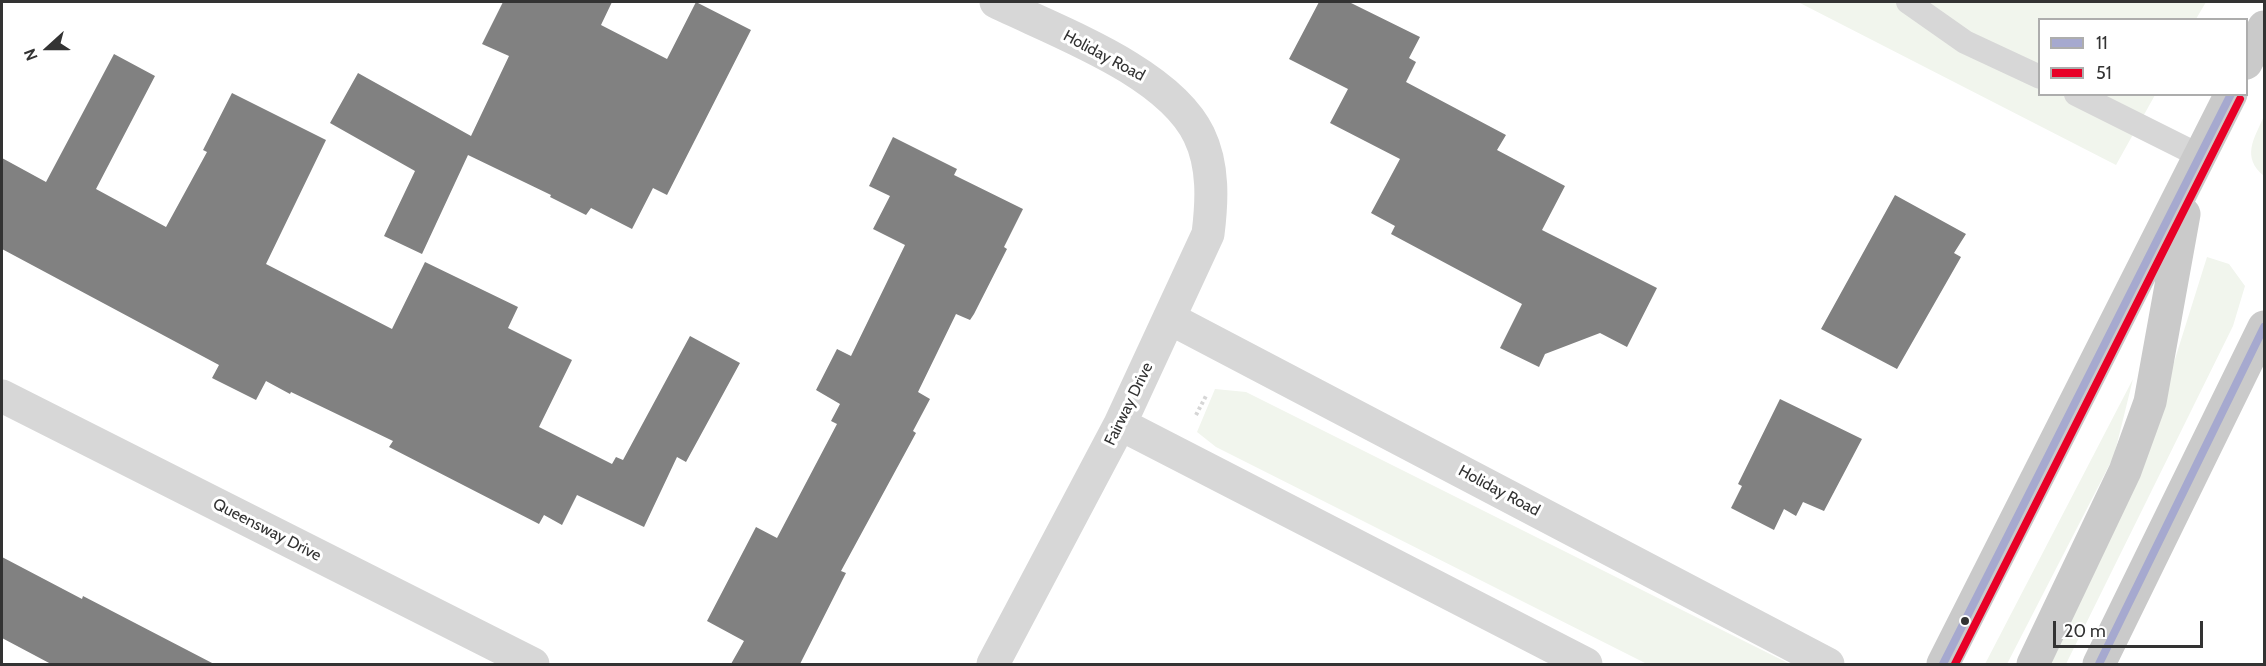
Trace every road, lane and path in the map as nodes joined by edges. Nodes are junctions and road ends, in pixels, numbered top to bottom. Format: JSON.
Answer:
{"nodes":[{"id":1,"x":996,"y":2,"type":"edge"},
{"id":2,"x":1908,"y":2,"type":"edge"},
{"id":3,"x":2265,"y":27,"type":"edge"},
{"id":4,"x":2248,"y":61,"type":"edge"},
{"id":5,"x":2038,"y":76,"type":"edge"},
{"id":6,"x":2079,"y":96,"type":"edge"},
{"id":7,"x":2230,"y":96,"type":"edge"},
{"id":8,"x":1196,"y":131,"type":"joint"},
{"id":9,"x":2195,"y":166,"type":"junction"},
{"id":10,"x":1169,"y":318,"type":"junction"},
{"id":11,"x":2265,"y":327,"type":"edge"},
{"id":12,"x":1207,"y":394,"type":"dead end"},
{"id":13,"x":2,"y":396,"type":"edge"},
{"id":14,"x":1120,"y":424,"type":"junction"},
{"id":15,"x":1192,"y":424,"type":"dead end"},
{"id":16,"x":533,"y":664,"type":"edge"},
{"id":17,"x":993,"y":664,"type":"edge"},
{"id":18,"x":1586,"y":664,"type":"edge"},
{"id":19,"x":1828,"y":664,"type":"edge"},
{"id":20,"x":1943,"y":664,"type":"edge"},
{"id":21,"x":2033,"y":664,"type":"edge"},
{"id":22,"x":2098,"y":664,"type":"edge"}],
"edges":[{"from":1,"to":8,"type":"street","name":"Holiday Road"},
{"from":2,"to":5,"type":"lane"},
{"from":3,"to":4,"type":"main road"},
{"from":6,"to":9,"type":"lane"},
{"from":7,"to":9,"type":"main road"},
{"from":8,"to":10,"type":"street","name":"Fairway Drive"},
{"from":9,"to":20,"type":"main road"},
{"from":9,"to":21,"type":"main road"},
{"from":10,"to":14,"type":"street","name":"Fairway Drive"},
{"from":10,"to":19,"type":"street","name":"Holiday Road"},
{"from":11,"to":22,"type":"main road"},
{"from":12,"to":15,"type":"path"},
{"from":13,"to":16,"type":"street","name":"Queensway Drive"},
{"from":14,"to":17,"type":"street","name":"Fairway Drive"},
{"from":14,"to":18,"type":"street"}]}
